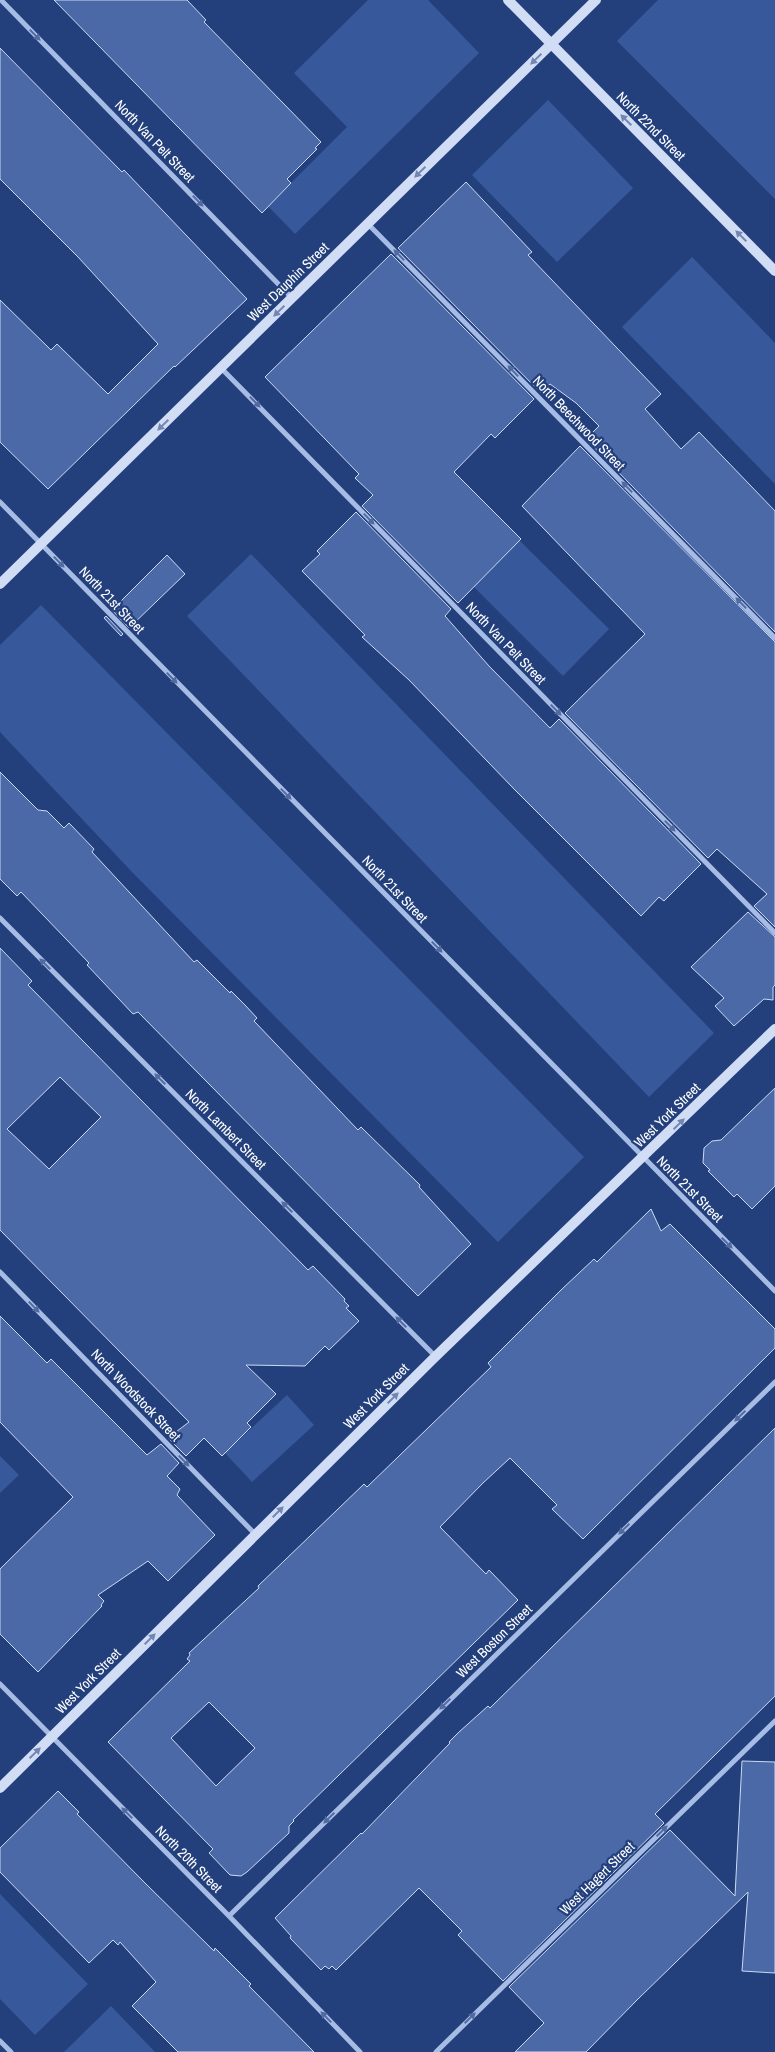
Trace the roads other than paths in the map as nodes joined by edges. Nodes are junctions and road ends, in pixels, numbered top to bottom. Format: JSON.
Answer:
{"nodes":[{"id":1,"x":1,"y":0,"type":"edge"},
{"id":2,"x":508,"y":0,"type":"edge"},
{"id":3,"x":596,"y":0,"type":"edge"},
{"id":4,"x":551,"y":44,"type":"junction"},
{"id":5,"x":368,"y":224,"type":"junction"},
{"id":6,"x":775,"y":270,"type":"edge"},
{"id":7,"x":292,"y":298,"type":"junction"},
{"id":8,"x":221,"y":368,"type":"junction"},
{"id":9,"x":0,"y":502,"type":"edge"},
{"id":10,"x":41,"y":544,"type":"junction"},
{"id":11,"x":0,"y":584,"type":"edge"},
{"id":12,"x":775,"y":638,"type":"edge"},
{"id":13,"x":0,"y":918,"type":"edge"},
{"id":14,"x":775,"y":933,"type":"edge"},
{"id":15,"x":775,"y":1030,"type":"edge"},
{"id":16,"x":644,"y":1158,"type":"junction"},
{"id":17,"x":0,"y":1272,"type":"edge"},
{"id":18,"x":775,"y":1291,"type":"edge"},
{"id":19,"x":435,"y":1357,"type":"junction"},
{"id":20,"x":775,"y":1382,"type":"edge"},
{"id":21,"x":255,"y":1534,"type":"junction"},
{"id":22,"x":0,"y":1684,"type":"edge"},
{"id":23,"x":775,"y":1721,"type":"edge"},
{"id":24,"x":52,"y":1737,"type":"junction"},
{"id":25,"x":0,"y":1788,"type":"edge"},
{"id":26,"x":229,"y":1916,"type":"junction"},
{"id":27,"x":0,"y":2041,"type":"edge"},
{"id":28,"x":11,"y":2052,"type":"edge"},
{"id":29,"x":360,"y":2052,"type":"edge"},
{"id":30,"x":436,"y":2052,"type":"edge"}],
"edges":[{"from":1,"to":7,"type":"street","name":"North Van Pelt Street","one_way":true},
{"from":2,"to":4,"type":"street","name":"North 22nd Street"},
{"from":3,"to":4,"type":"street","name":"West Dauphin Street"},
{"from":4,"to":5,"type":"street","name":"West Dauphin Street","one_way":true},
{"from":6,"to":4,"type":"street","name":"North 22nd Street","one_way":true},
{"from":5,"to":7,"type":"street","name":"West Dauphin Street"},
{"from":12,"to":5,"type":"street","name":"North Beechwood Street","one_way":true},
{"from":7,"to":8,"type":"street","name":"West Dauphin Street","one_way":true},
{"from":8,"to":10,"type":"street","name":"West Dauphin Street","one_way":true},
{"from":8,"to":14,"type":"street","name":"North Van Pelt Street","one_way":true},
{"from":9,"to":10,"type":"street","name":"North 21st Street"},
{"from":10,"to":11,"type":"street","name":"West Dauphin Street"},
{"from":10,"to":16,"type":"street","name":"North 21st Street","one_way":true},
{"from":19,"to":13,"type":"street","name":"North Lambert Street","one_way":true},
{"from":16,"to":15,"type":"street","name":"West York Street","one_way":true},
{"from":16,"to":18,"type":"street","name":"North 21st Street","one_way":true},
{"from":16,"to":19,"type":"street","name":"West York Street"},
{"from":17,"to":21,"type":"street","name":"North Woodstock Street","one_way":true},
{"from":21,"to":19,"type":"street","name":"West York Street","one_way":true},
{"from":20,"to":26,"type":"street","name":"West Boston Street","one_way":true},
{"from":24,"to":21,"type":"street","name":"West York Street","one_way":true},
{"from":22,"to":24,"type":"street","name":"North 20th Street"},
{"from":30,"to":23,"type":"street","name":"West Hagert Street","one_way":true},
{"from":25,"to":24,"type":"street","name":"West York Street","one_way":true},
{"from":26,"to":24,"type":"street","name":"North 20th Street","one_way":true},
{"from":29,"to":26,"type":"street","name":"North 20th Street","one_way":true},
{"from":27,"to":28,"type":"street"}]}
